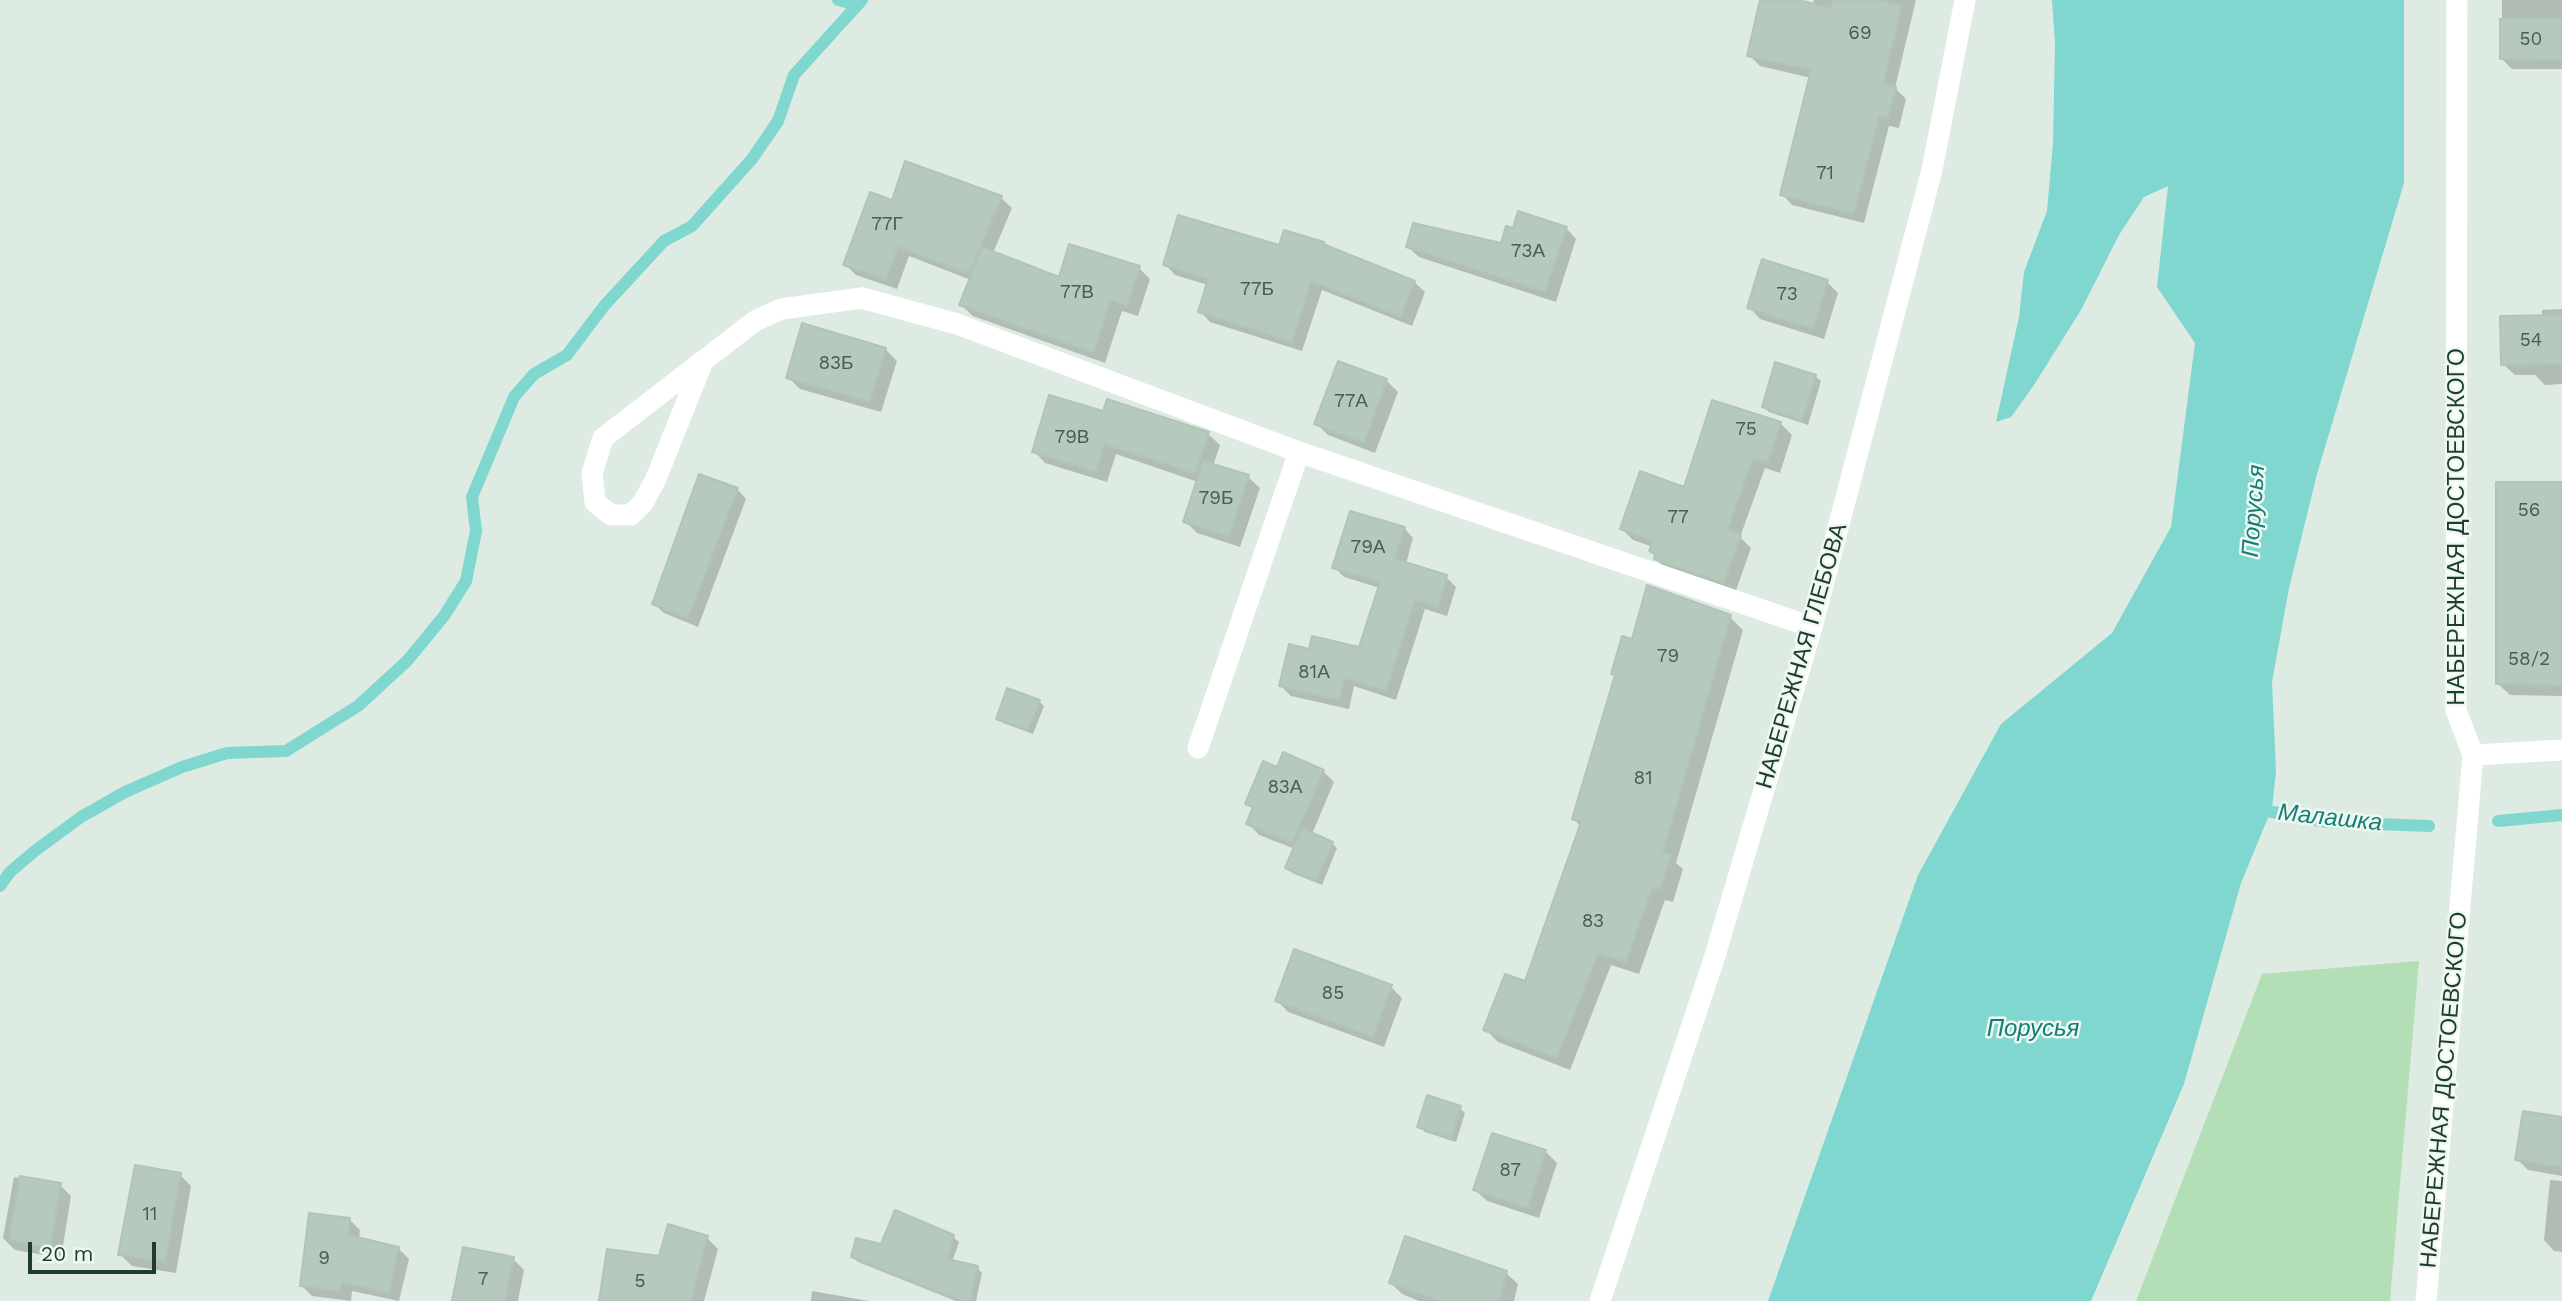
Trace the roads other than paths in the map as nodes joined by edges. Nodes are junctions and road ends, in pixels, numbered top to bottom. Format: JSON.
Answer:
{"nodes":[{"id":1,"x":1965,"y":0,"type":"edge"},
{"id":2,"x":2457,"y":0,"type":"edge"},
{"id":3,"x":703,"y":361,"type":"junction"},
{"id":4,"x":1299,"y":452,"type":"junction"},
{"id":5,"x":1812,"y":627,"type":"junction"},
{"id":6,"x":1198,"y":748,"type":"dead end"},
{"id":7,"x":2562,"y":750,"type":"edge"},
{"id":8,"x":2473,"y":755,"type":"junction"},
{"id":9,"x":1600,"y":1301,"type":"edge"},
{"id":10,"x":2426,"y":1301,"type":"edge"}],
"edges":[{"from":1,"to":5,"type":"street","name":"НАБЕРЕЖНАЯ ГЛЕБОВА"},
{"from":2,"to":8,"type":"street","name":"НАБЕРЕЖНАЯ ДОСТОЕВСКОГО"},
{"from":3,"to":3,"type":"street"},
{"from":3,"to":4,"type":"street"},
{"from":4,"to":5,"type":"street"},
{"from":4,"to":6,"type":"street"},
{"from":5,"to":9,"type":"street","name":"НАБЕРЕЖНАЯ ГЛЕБОВА"},
{"from":7,"to":8,"type":"street"},
{"from":8,"to":10,"type":"street","name":"НАБЕРЕЖНАЯ ДОСТОЕВСКОГО"}]}
